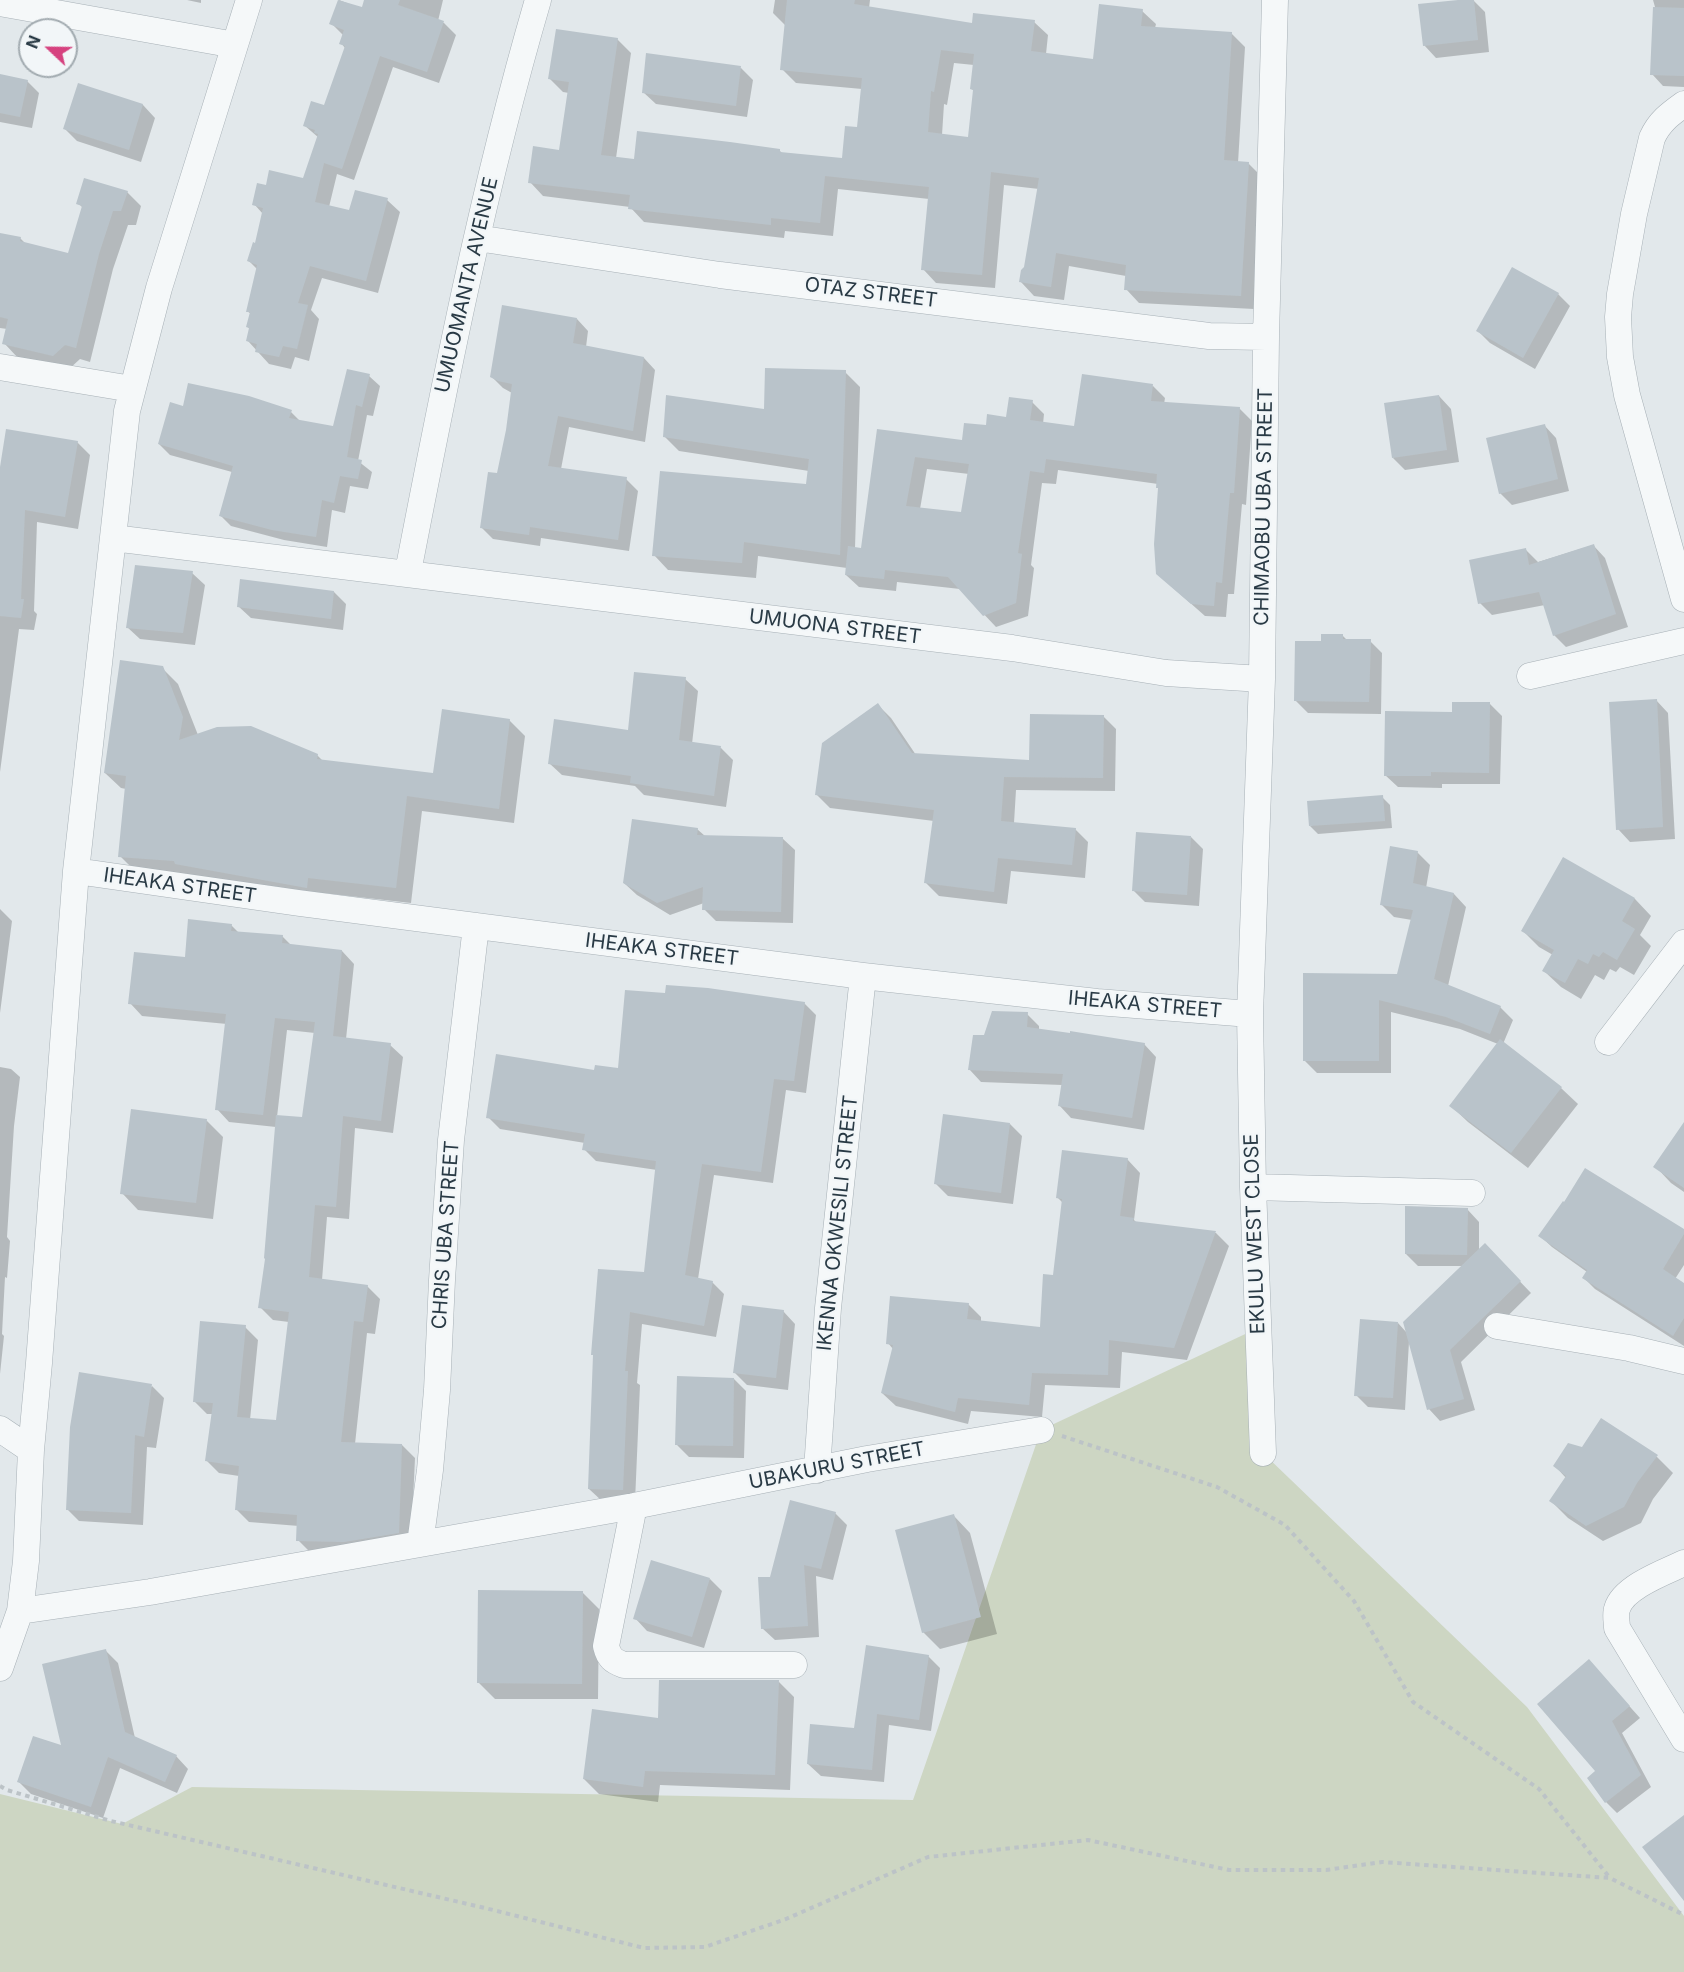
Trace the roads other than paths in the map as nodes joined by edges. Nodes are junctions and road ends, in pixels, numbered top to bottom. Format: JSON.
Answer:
{"nodes":[{"id":1,"x":249,"y":0,"type":"edge"},
{"id":2,"x":538,"y":0,"type":"edge"},
{"id":3,"x":1275,"y":0,"type":"edge"},
{"id":4,"x":0,"y":3,"type":"edge"},
{"id":5,"x":235,"y":45,"type":"junction"},
{"id":6,"x":1684,"y":104,"type":"edge"},
{"id":7,"x":477,"y":238,"type":"junction"},
{"id":8,"x":1266,"y":338,"type":"junction"},
{"id":9,"x":0,"y":367,"type":"edge"},
{"id":10,"x":132,"y":388,"type":"junction"},
{"id":11,"x":113,"y":538,"type":"junction"},
{"id":12,"x":408,"y":572,"type":"junction"},
{"id":13,"x":1684,"y":599,"type":"edge"},
{"id":14,"x":1684,"y":641,"type":"edge"},
{"id":15,"x":1530,"y":676,"type":"dead end"},
{"id":16,"x":1262,"y":679,"type":"junction"},
{"id":17,"x":75,"y":871,"type":"junction"},
{"id":18,"x":476,"y":927,"type":"junction"},
{"id":19,"x":1683,"y":947,"type":"edge"},
{"id":20,"x":863,"y":976,"type":"junction"},
{"id":21,"x":1250,"y":1014,"type":"junction"},
{"id":22,"x":1608,"y":1042,"type":"dead end"},
{"id":23,"x":1253,"y":1187,"type":"junction"},
{"id":24,"x":1472,"y":1193,"type":"dead end"},
{"id":25,"x":1497,"y":1326,"type":"dead end"},
{"id":26,"x":1684,"y":1361,"type":"edge"},
{"id":27,"x":0,"y":1429,"type":"edge"},
{"id":28,"x":1041,"y":1430,"type":"road end"},
{"id":29,"x":31,"y":1450,"type":"junction"},
{"id":30,"x":1263,"y":1453,"type":"dead end"},
{"id":31,"x":817,"y":1470,"type":"junction"},
{"id":32,"x":634,"y":1506,"type":"junction"},
{"id":33,"x":420,"y":1545,"type":"junction"},
{"id":34,"x":1684,"y":1563,"type":"edge"},
{"id":35,"x":20,"y":1611,"type":"junction"},
{"id":36,"x":794,"y":1665,"type":"dead end"},
{"id":37,"x":0,"y":1668,"type":"edge"},
{"id":38,"x":1684,"y":1739,"type":"edge"}],
"edges":[{"from":1,"to":5,"type":"street"},
{"from":2,"to":7,"type":"street","name":"UMUOMANTA AVENUE"},
{"from":3,"to":8,"type":"street","name":"CHIMAOBU UBA STREET"},
{"from":4,"to":5,"type":"street"},
{"from":5,"to":10,"type":"street"},
{"from":6,"to":13,"type":"street"},
{"from":7,"to":8,"type":"street","name":"OTAZ STREET"},
{"from":7,"to":12,"type":"street","name":"UMUOMANTA AVENUE"},
{"from":8,"to":16,"type":"street","name":"CHIMAOBU UBA STREET"},
{"from":9,"to":10,"type":"street"},
{"from":10,"to":11,"type":"street"},
{"from":11,"to":12,"type":"street","name":"UMUONA STREET"},
{"from":11,"to":17,"type":"street"},
{"from":12,"to":16,"type":"street","name":"UMUONA STREET"},
{"from":14,"to":15,"type":"street"},
{"from":16,"to":21,"type":"street","name":"CHIMAOBU UBA STREET"},
{"from":17,"to":18,"type":"street","name":"IHEAKA STREET"},
{"from":17,"to":29,"type":"street"},
{"from":18,"to":20,"type":"street","name":"IHEAKA STREET"},
{"from":18,"to":33,"type":"street","name":"CHRIS UBA STREET"},
{"from":19,"to":22,"type":"street"},
{"from":20,"to":21,"type":"street","name":"IHEAKA STREET"},
{"from":20,"to":31,"type":"street","name":"IKENNA OKWESILI STREET"},
{"from":21,"to":23,"type":"street","name":"EKULU WEST CLOSE"},
{"from":23,"to":24,"type":"street"},
{"from":23,"to":30,"type":"street","name":"EKULU WEST CLOSE"},
{"from":25,"to":26,"type":"street"},
{"from":27,"to":29,"type":"street"},
{"from":28,"to":31,"type":"street","name":"UBAKURU STREET"},
{"from":29,"to":35,"type":"street"},
{"from":31,"to":32,"type":"street","name":"UBAKURU STREET"},
{"from":32,"to":33,"type":"street","name":"UBAKURU STREET"},
{"from":32,"to":36,"type":"street"},
{"from":33,"to":35,"type":"street","name":"UBAKURU STREET"},
{"from":34,"to":38,"type":"street"},
{"from":35,"to":37,"type":"street"}]}
